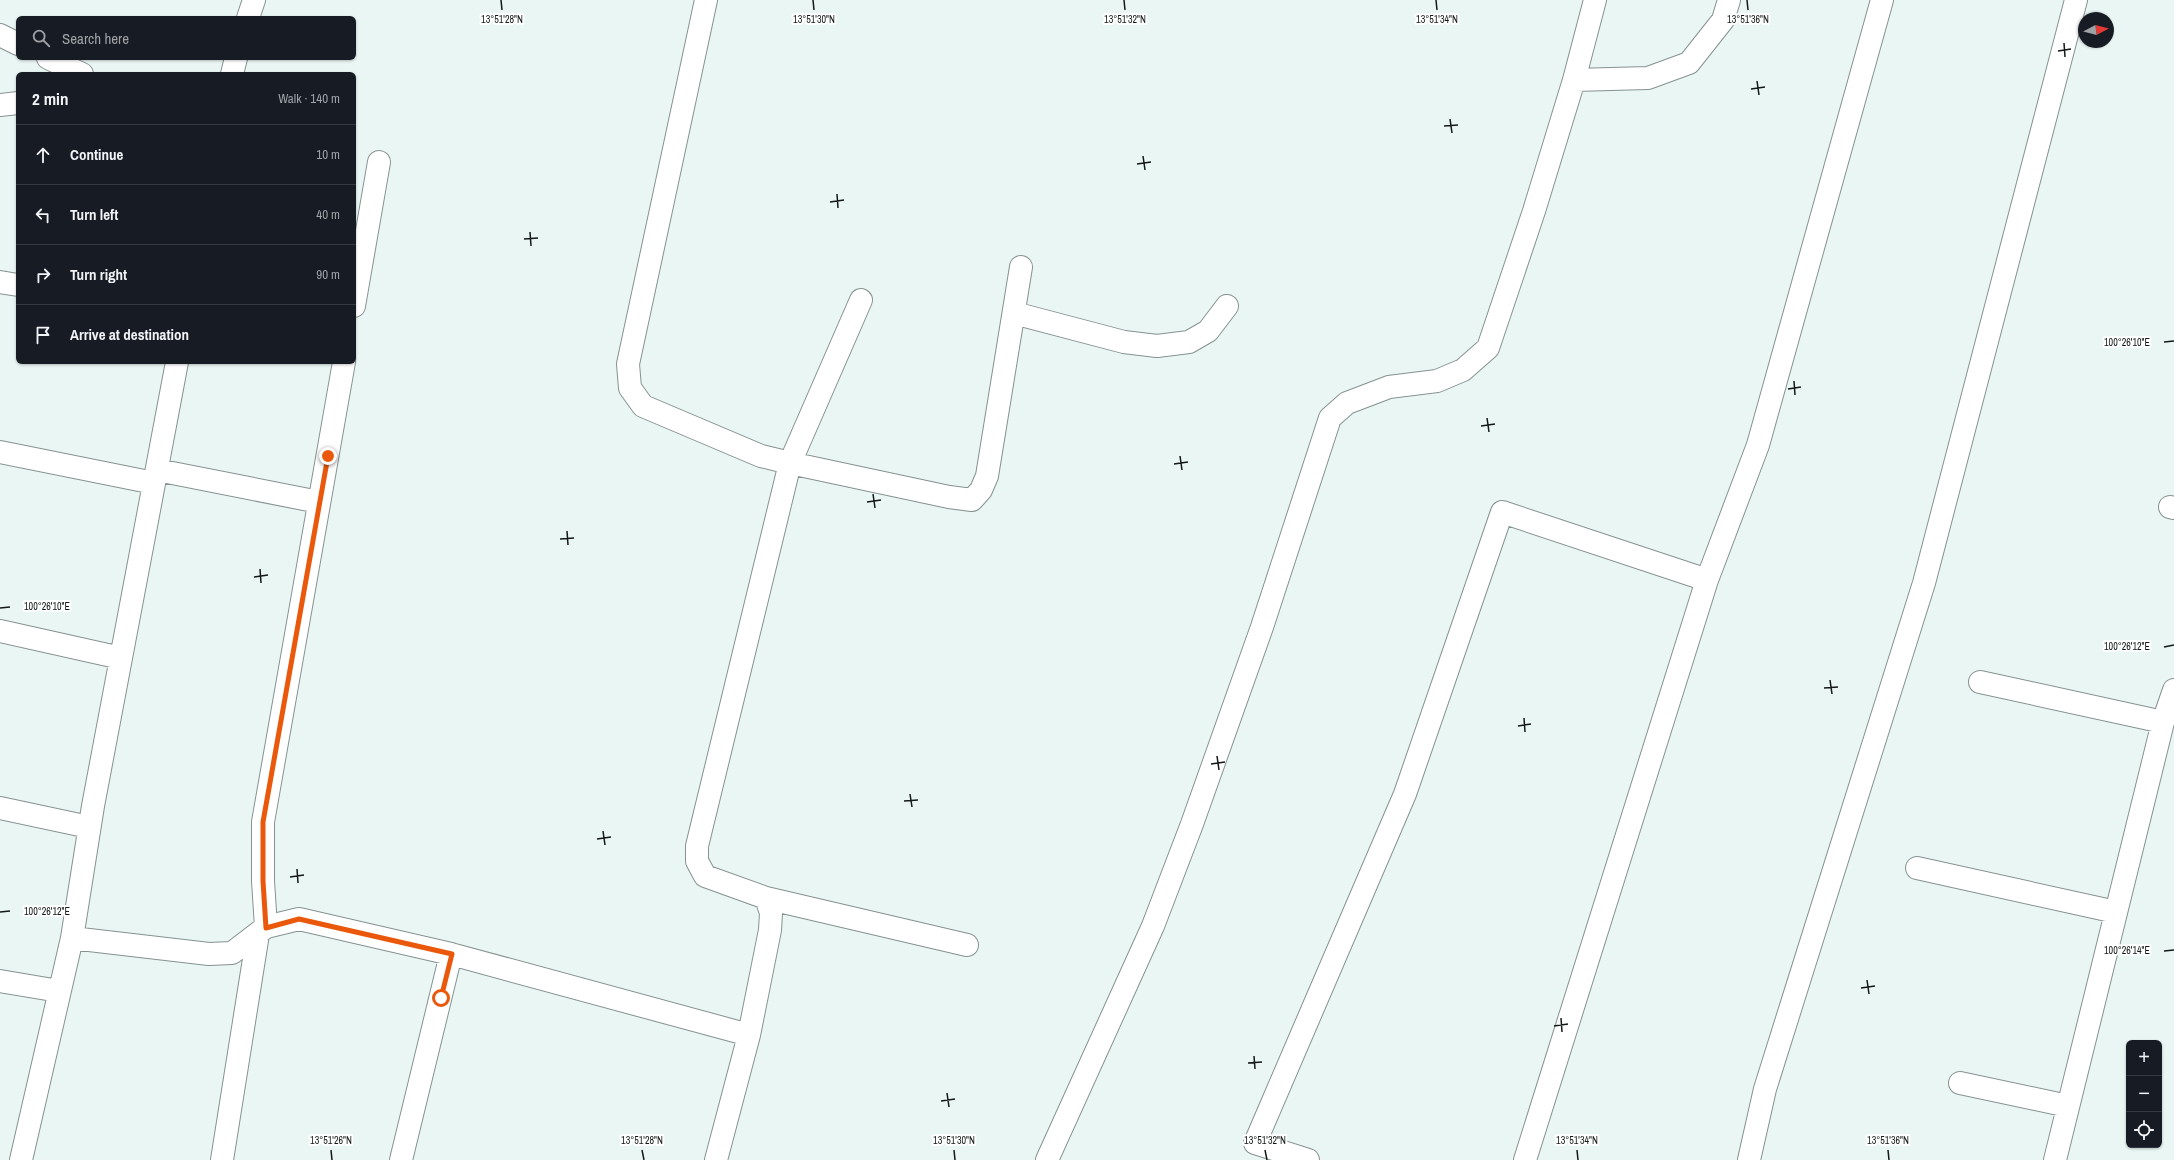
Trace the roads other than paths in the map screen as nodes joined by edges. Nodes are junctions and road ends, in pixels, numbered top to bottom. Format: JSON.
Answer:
{"nodes":[{"id":1,"x":254,"y":0,"type":"edge"},
{"id":2,"x":706,"y":0,"type":"edge"},
{"id":3,"x":1595,"y":0,"type":"edge"},
{"id":4,"x":1729,"y":0,"type":"edge"},
{"id":5,"x":1882,"y":0,"type":"edge"},
{"id":6,"x":2076,"y":0,"type":"edge"},
{"id":7,"x":249,"y":16,"type":"edge"},
{"id":8,"x":0,"y":35,"type":"edge"},
{"id":9,"x":16,"y":43,"type":"edge"},
{"id":10,"x":52,"y":60,"type":"edge"},
{"id":11,"x":236,"y":60,"type":"edge"},
{"id":12,"x":78,"y":72,"type":"edge"},
{"id":13,"x":232,"y":72,"type":"edge"},
{"id":14,"x":1574,"y":80,"type":"junction"},
{"id":15,"x":16,"y":103,"type":"edge"},
{"id":16,"x":0,"y":105,"type":"edge"},
{"id":17,"x":380,"y":162,"type":"dead end"},
{"id":18,"x":1021,"y":267,"type":"dead end"},
{"id":19,"x":0,"y":282,"type":"edge"},
{"id":20,"x":16,"y":285,"type":"edge"},
{"id":21,"x":356,"y":293,"type":"edge"},
{"id":22,"x":861,"y":300,"type":"dead end"},
{"id":23,"x":1227,"y":306,"type":"dead end"},
{"id":24,"x":1014,"y":313,"type":"junction"},
{"id":25,"x":177,"y":364,"type":"edge"},
{"id":26,"x":344,"y":364,"type":"edge"},
{"id":27,"x":0,"y":452,"type":"edge"},
{"id":28,"x":790,"y":463,"type":"junction"},
{"id":29,"x":155,"y":477,"type":"junction"},
{"id":30,"x":319,"y":502,"type":"junction"},
{"id":31,"x":1707,"y":580,"type":"junction"},
{"id":32,"x":0,"y":631,"type":"edge"},
{"id":33,"x":121,"y":658,"type":"junction"},
{"id":34,"x":1980,"y":682,"type":"dead end"},
{"id":35,"x":2174,"y":690,"type":"edge"},
{"id":36,"x":2163,"y":722,"type":"junction"},
{"id":37,"x":0,"y":808,"type":"edge"},
{"id":38,"x":90,"y":827,"type":"junction"},
{"id":39,"x":1917,"y":868,"type":"dead end"},
{"id":40,"x":766,"y":898,"type":"junction"},
{"id":41,"x":2116,"y":912,"type":"junction"},
{"id":42,"x":262,"y":931,"type":"junction"},
{"id":43,"x":72,"y":938,"type":"junction"},
{"id":44,"x":967,"y":945,"type":"dead end"},
{"id":45,"x":452,"y":954,"type":"junction"},
{"id":46,"x":0,"y":981,"type":"edge"},
{"id":47,"x":59,"y":991,"type":"junction"},
{"id":48,"x":749,"y":1035,"type":"junction"},
{"id":49,"x":1960,"y":1083,"type":"dead end"},
{"id":50,"x":2068,"y":1106,"type":"junction"},
{"id":51,"x":21,"y":1160,"type":"edge"},
{"id":52,"x":222,"y":1160,"type":"edge"},
{"id":53,"x":401,"y":1160,"type":"edge"},
{"id":54,"x":716,"y":1160,"type":"edge"},
{"id":55,"x":1047,"y":1160,"type":"edge"},
{"id":56,"x":1308,"y":1160,"type":"edge"},
{"id":57,"x":1525,"y":1160,"type":"edge"},
{"id":58,"x":1749,"y":1160,"type":"edge"},
{"id":59,"x":2054,"y":1160,"type":"edge"}],
"edges":[{"from":1,"to":7,"type":"street"},
{"from":2,"to":28,"type":"street"},
{"from":3,"to":14,"type":"street"},
{"from":4,"to":14,"type":"street"},
{"from":5,"to":31,"type":"street"},
{"from":6,"to":58,"type":"street"},
{"from":8,"to":9,"type":"street"},
{"from":10,"to":12,"type":"street"},
{"from":11,"to":13,"type":"street"},
{"from":14,"to":55,"type":"street"},
{"from":15,"to":16,"type":"street"},
{"from":17,"to":21,"type":"street"},
{"from":18,"to":24,"type":"street"},
{"from":19,"to":20,"type":"street"},
{"from":22,"to":28,"type":"street"},
{"from":23,"to":24,"type":"street"},
{"from":24,"to":28,"type":"street"},
{"from":25,"to":29,"type":"street"},
{"from":26,"to":30,"type":"street"},
{"from":27,"to":29,"type":"street"},
{"from":28,"to":40,"type":"street"},
{"from":29,"to":30,"type":"street"},
{"from":29,"to":33,"type":"street"},
{"from":30,"to":42,"type":"street"},
{"from":31,"to":56,"type":"street"},
{"from":31,"to":57,"type":"street"},
{"from":32,"to":33,"type":"street"},
{"from":33,"to":38,"type":"street"},
{"from":34,"to":36,"type":"street"},
{"from":35,"to":36,"type":"street"},
{"from":36,"to":41,"type":"street"},
{"from":37,"to":38,"type":"street"},
{"from":38,"to":43,"type":"street"},
{"from":39,"to":41,"type":"street"},
{"from":40,"to":44,"type":"street"},
{"from":40,"to":48,"type":"street"},
{"from":41,"to":50,"type":"street"},
{"from":42,"to":43,"type":"street"},
{"from":42,"to":45,"type":"street"},
{"from":42,"to":52,"type":"street"},
{"from":43,"to":47,"type":"street"},
{"from":45,"to":48,"type":"street"},
{"from":45,"to":53,"type":"street"},
{"from":46,"to":47,"type":"street"},
{"from":47,"to":51,"type":"street"},
{"from":48,"to":54,"type":"street"},
{"from":49,"to":50,"type":"street"},
{"from":50,"to":59,"type":"street"}]}
